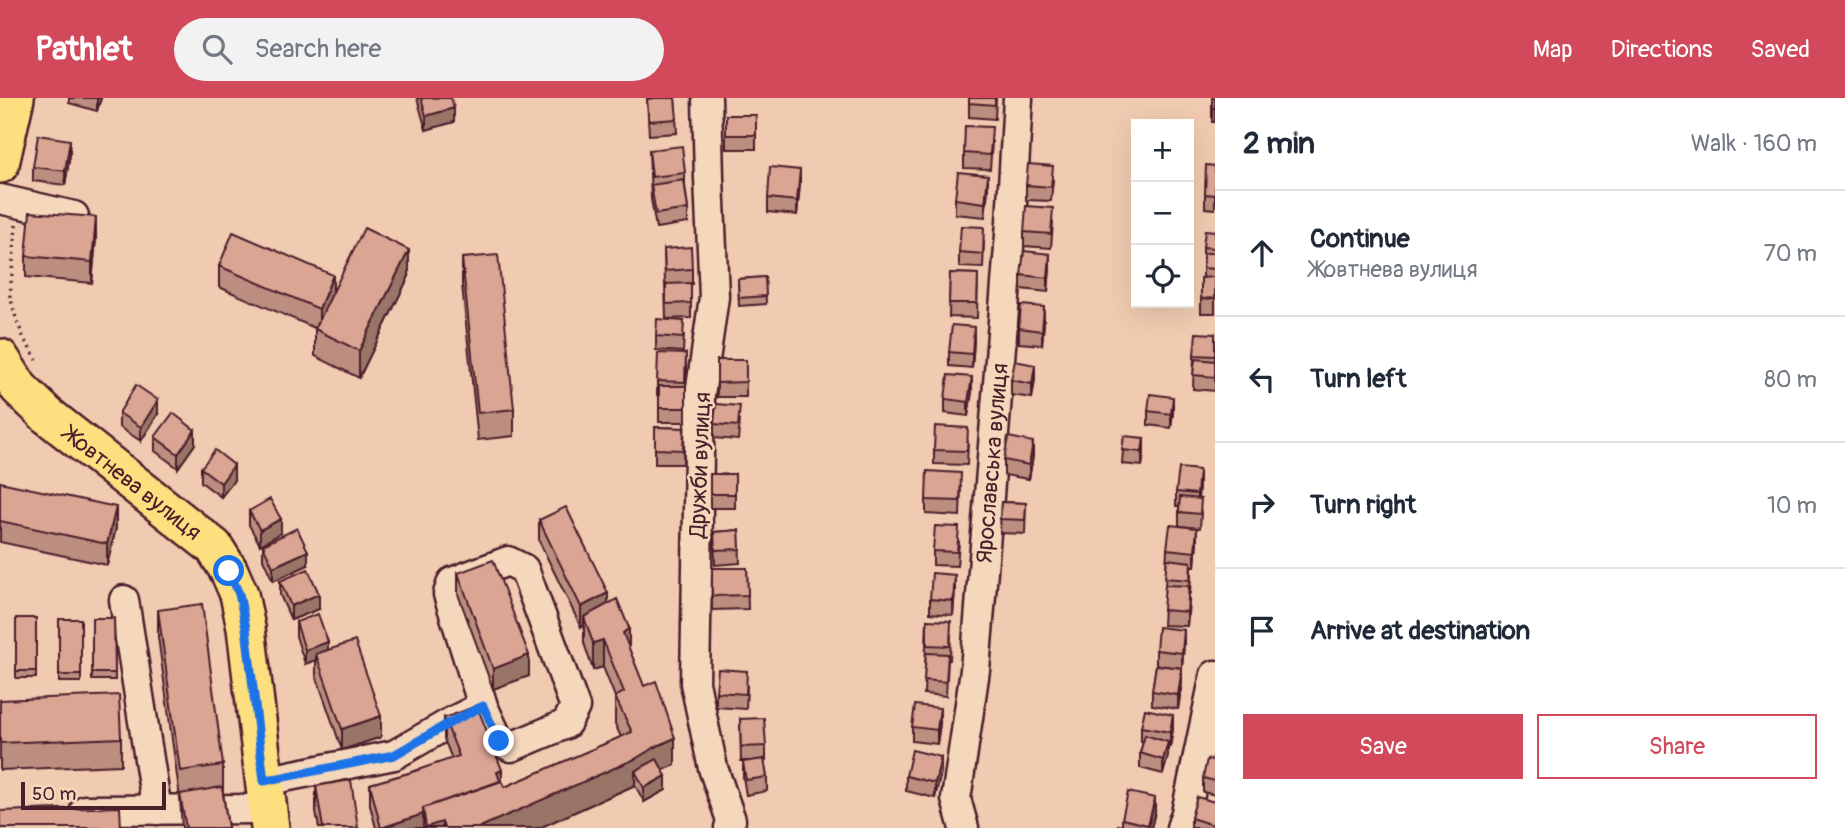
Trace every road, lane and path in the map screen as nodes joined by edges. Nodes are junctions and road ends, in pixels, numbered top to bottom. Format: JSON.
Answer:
{"nodes":[{"id":1,"x":15,"y":98,"type":"edge"},
{"id":2,"x":707,"y":98,"type":"edge"},
{"id":3,"x":1018,"y":98,"type":"edge"},
{"id":4,"x":1,"y":151,"type":"edge"},
{"id":5,"x":9,"y":201,"type":"edge"},
{"id":6,"x":74,"y":216,"type":"edge"},
{"id":7,"x":0,"y":358,"type":"edge"},
{"id":8,"x":19,"y":381,"type":"edge"},
{"id":9,"x":124,"y":600,"type":"dead end"},
{"id":10,"x":1215,"y":675,"type":"edge"},
{"id":11,"x":483,"y":706,"type":"junction"},
{"id":12,"x":267,"y":806,"type":"edge"},
{"id":13,"x":157,"y":810,"type":"junction"},
{"id":14,"x":65,"y":811,"type":"edge"},
{"id":15,"x":729,"y":828,"type":"edge"},
{"id":16,"x":964,"y":828,"type":"edge"},
{"id":17,"x":1181,"y":828,"type":"edge"}],
"edges":[{"from":1,"to":4,"type":"main road"},
{"from":2,"to":15,"type":"street","name":"Дружби вулиця"},
{"from":3,"to":16,"type":"street","name":"Ярославська вулиця"},
{"from":5,"to":6,"type":"street"},
{"from":5,"to":8,"type":"path"},
{"from":7,"to":8,"type":"main road","name":"Жовтнева вулиця"},
{"from":8,"to":12,"type":"main road","name":"Жовтнева вулиця"},
{"from":9,"to":13,"type":"street"},
{"from":10,"to":17,"type":"street"},
{"from":11,"to":11,"type":"street"},
{"from":11,"to":12,"type":"street"},
{"from":12,"to":13,"type":"street"},
{"from":13,"to":14,"type":"street"}]}
